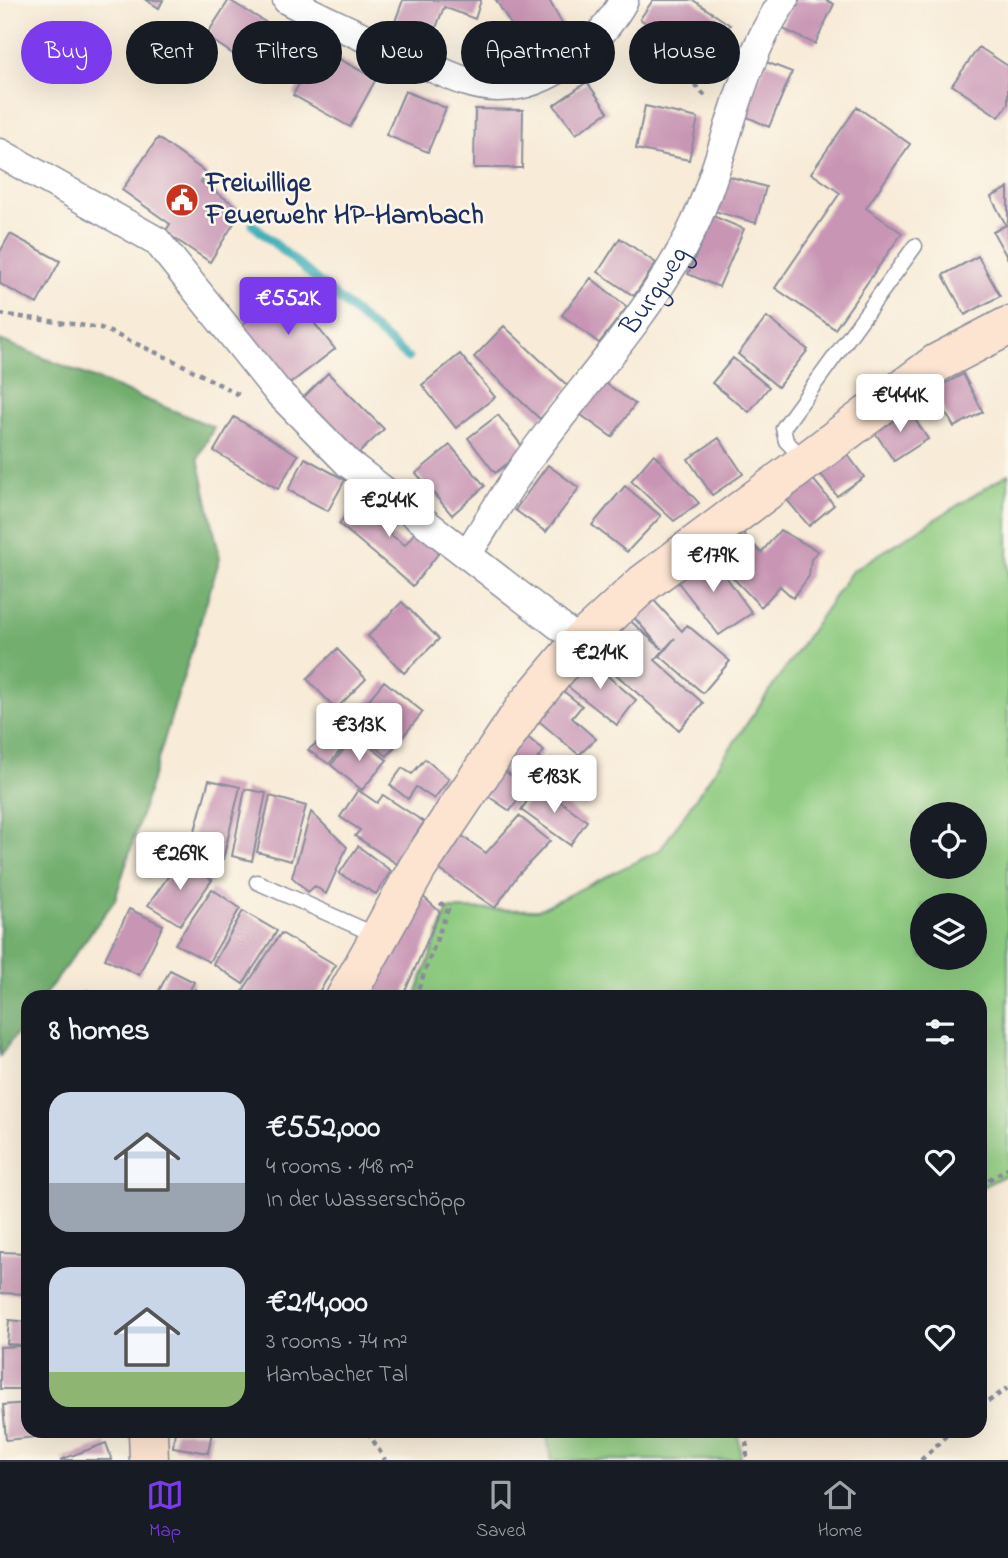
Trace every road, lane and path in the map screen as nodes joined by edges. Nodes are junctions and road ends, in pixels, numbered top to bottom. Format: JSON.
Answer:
{"nodes":[{"id":1,"x":287,"y":0,"type":"edge"},
{"id":2,"x":784,"y":0,"type":"edge"},
{"id":3,"x":622,"y":2,"type":"edge"},
{"id":4,"x":729,"y":122,"type":"junction"},
{"id":5,"x":0,"y":153,"type":"edge"},
{"id":6,"x":915,"y":246,"type":"dead end"},
{"id":7,"x":0,"y":314,"type":"edge"},
{"id":8,"x":1008,"y":326,"type":"edge"},
{"id":9,"x":277,"y":391,"type":"junction"},
{"id":10,"x":806,"y":461,"type":"junction"},
{"id":11,"x":468,"y":553,"type":"junction"},
{"id":12,"x":580,"y":642,"type":"junction"},
{"id":13,"x":418,"y":867,"type":"junction"},
{"id":14,"x":257,"y":882,"type":"dead end"},
{"id":15,"x":379,"y":937,"type":"junction"},
{"id":16,"x":349,"y":990,"type":"edge"},
{"id":17,"x":418,"y":990,"type":"edge"},
{"id":18,"x":1008,"y":1168,"type":"edge"},
{"id":19,"x":987,"y":1181,"type":"edge"},
{"id":20,"x":1008,"y":1388,"type":"edge"},
{"id":21,"x":987,"y":1402,"type":"edge"},
{"id":22,"x":148,"y":1438,"type":"edge"},
{"id":23,"x":372,"y":1438,"type":"edge"},
{"id":24,"x":746,"y":1438,"type":"edge"},
{"id":25,"x":944,"y":1438,"type":"edge"},
{"id":26,"x":149,"y":1460,"type":"edge"},
{"id":27,"x":385,"y":1460,"type":"edge"},
{"id":28,"x":747,"y":1460,"type":"edge"},
{"id":29,"x":921,"y":1460,"type":"edge"}],
"edges":[{"from":1,"to":3,"type":"street"},
{"from":2,"to":4,"type":"street","name":"Burgweg"},
{"from":3,"to":4,"type":"path"},
{"from":4,"to":11,"type":"street","name":"Burgweg"},
{"from":5,"to":9,"type":"street"},
{"from":6,"to":10,"type":"lane"},
{"from":7,"to":9,"type":"path"},
{"from":8,"to":10,"type":"street"},
{"from":9,"to":11,"type":"street"},
{"from":10,"to":12,"type":"street"},
{"from":11,"to":12,"type":"street"},
{"from":12,"to":13,"type":"street"},
{"from":13,"to":15,"type":"street"},
{"from":13,"to":17,"type":"path"},
{"from":14,"to":15,"type":"lane"},
{"from":15,"to":16,"type":"street"},
{"from":18,"to":19,"type":"path"},
{"from":20,"to":21,"type":"path"},
{"from":22,"to":26,"type":"street"},
{"from":23,"to":27,"type":"path"},
{"from":24,"to":28,"type":"path"},
{"from":25,"to":29,"type":"path"}]}
